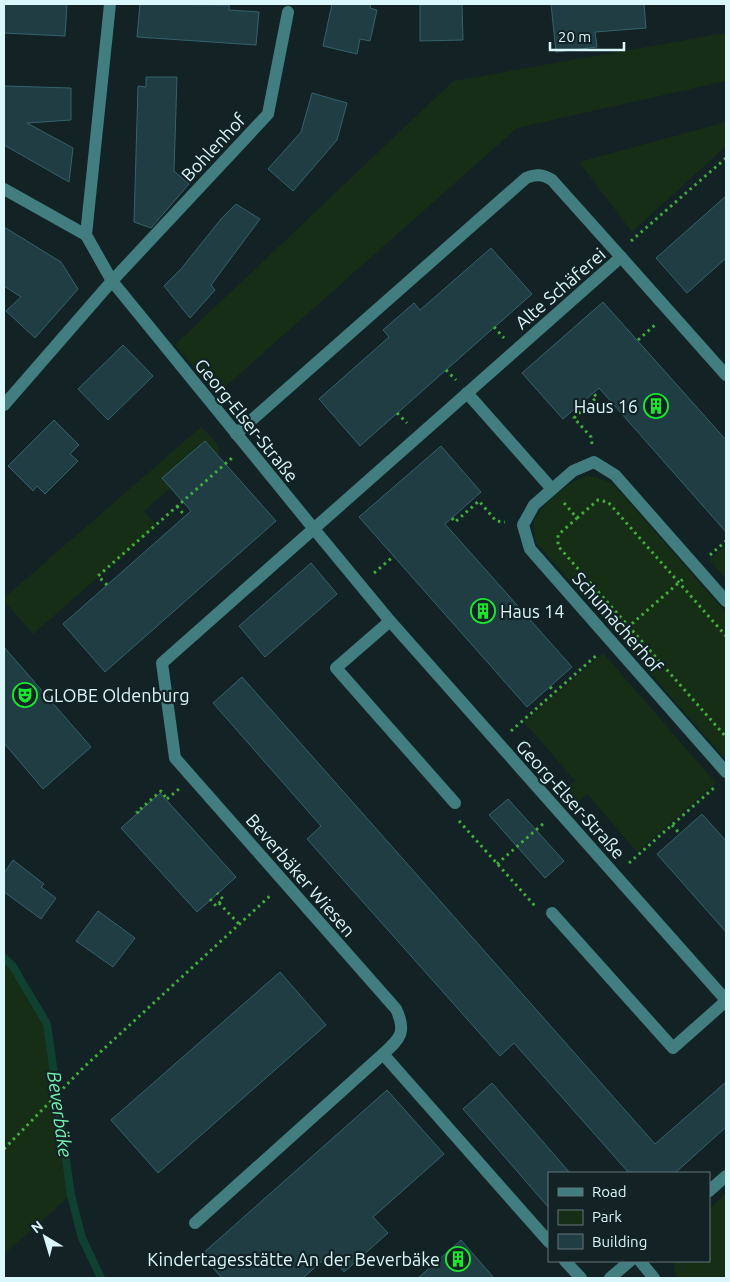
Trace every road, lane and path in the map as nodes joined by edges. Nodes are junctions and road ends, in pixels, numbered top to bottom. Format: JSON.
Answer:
{"nodes":[{"id":1,"x":110,"y":4,"type":"edge"},
{"id":2,"x":288,"y":12,"type":"dead end"},
{"id":3,"x":726,"y":158,"type":"edge"},
{"id":4,"x":4,"y":189,"type":"edge"},
{"id":5,"x":86,"y":235,"type":"junction"},
{"id":6,"x":621,"y":257,"type":"junction"},
{"id":7,"x":112,"y":281,"type":"junction"},
{"id":8,"x":670,"y":312,"type":"junction"},
{"id":9,"x":638,"y":340,"type":"dead end"},
{"id":10,"x":726,"y":375,"type":"edge"},
{"id":11,"x":467,"y":393,"type":"junction"},
{"id":12,"x":593,"y":393,"type":"dead end"},
{"id":13,"x":4,"y":405,"type":"edge"},
{"id":14,"x":236,"y":434,"type":"junction"},
{"id":15,"x":246,"y":446,"type":"junction"},
{"id":16,"x":594,"y":462,"type":"junction"},
{"id":17,"x":552,"y":489,"type":"junction"},
{"id":18,"x":177,"y":506,"type":"junction"},
{"id":19,"x":186,"y":516,"type":"dead end"},
{"id":20,"x":452,"y":518,"type":"dead end"},
{"id":21,"x":577,"y":518,"type":"junction"},
{"id":22,"x":523,"y":525,"type":"junction"},
{"id":23,"x":314,"y":529,"type":"junction"},
{"id":24,"x":394,"y":556,"type":"dead end"},
{"id":25,"x":696,"y":567,"type":"junction"},
{"id":26,"x":679,"y":582,"type":"junction"},
{"id":27,"x":107,"y":585,"type":"dead end"},
{"id":28,"x":360,"y":585,"type":"junction"},
{"id":29,"x":726,"y":601,"type":"edge"},
{"id":30,"x":390,"y":620,"type":"junction"},
{"id":31,"x":629,"y":627,"type":"junction"},
{"id":32,"x":726,"y":636,"type":"edge"},
{"id":33,"x":612,"y":642,"type":"junction"},
{"id":34,"x":550,"y":687,"type":"dead end"},
{"id":35,"x":555,"y":692,"type":"junction"},
{"id":36,"x":726,"y":737,"type":"edge"},
{"id":37,"x":498,"y":742,"type":"junction"},
{"id":38,"x":726,"y":772,"type":"edge"},
{"id":39,"x":719,"y":783,"type":"dead end"},
{"id":40,"x":167,"y":799,"type":"dead end"},
{"id":41,"x":455,"y":803,"type":"joint"},
{"id":42,"x":558,"y":810,"type":"junction"},
{"id":43,"x":139,"y":813,"type":"dead end"},
{"id":44,"x":672,"y":825,"type":"junction"},
{"id":45,"x":680,"y":834,"type":"dead end"},
{"id":46,"x":497,"y":864,"type":"junction"},
{"id":47,"x":615,"y":875,"type":"junction"},
{"id":48,"x":284,"y":883,"type":"junction"},
{"id":49,"x":217,"y":893,"type":"dead end"},
{"id":50,"x":210,"y":899,"type":"dead end"},
{"id":51,"x":219,"y":903,"type":"junction"},
{"id":52,"x":552,"y":913,"type":"joint"},
{"id":53,"x":239,"y":924,"type":"junction"},
{"id":54,"x":726,"y":1001,"type":"edge"},
{"id":55,"x":383,"y":1054,"type":"junction"},
{"id":56,"x":4,"y":1149,"type":"edge"},
{"id":57,"x":726,"y":1176,"type":"edge"},
{"id":58,"x":710,"y":1190,"type":"edge"},
{"id":59,"x":195,"y":1223,"type":"dead end"},
{"id":60,"x":548,"y":1241,"type":"edge"},
{"id":61,"x":566,"y":1262,"type":"edge"},
{"id":62,"x":629,"y":1262,"type":"edge"},
{"id":63,"x":641,"y":1262,"type":"edge"},
{"id":64,"x":581,"y":1278,"type":"edge"},
{"id":65,"x":610,"y":1278,"type":"edge"},
{"id":66,"x":654,"y":1278,"type":"edge"}],
"edges":[{"from":1,"to":5,"type":"street"},
{"from":2,"to":7,"type":"street","name":"Bohlenhof"},
{"from":3,"to":6,"type":"path"},
{"from":4,"to":5,"type":"street"},
{"from":5,"to":7,"type":"street","name":"Georg-Elser-Straße"},
{"from":6,"to":8,"type":"street"},
{"from":6,"to":11,"type":"street","name":"Alte Schäferei"},
{"from":6,"to":14,"type":"street","name":"Alte Schäferei"},
{"from":7,"to":13,"type":"street","name":"Bohlenhof"},
{"from":7,"to":14,"type":"street","name":"Georg-Elser-Straße"},
{"from":8,"to":9,"type":"path"},
{"from":8,"to":10,"type":"street"},
{"from":11,"to":17,"type":"street"},
{"from":11,"to":23,"type":"street","name":"Alte Schäferei"},
{"from":12,"to":16,"type":"path"},
{"from":14,"to":15,"type":"street","name":"Georg-Elser-Straße"},
{"from":15,"to":18,"type":"path"},
{"from":15,"to":23,"type":"street","name":"Georg-Elser-Straße"},
{"from":16,"to":17,"type":"street"},
{"from":16,"to":25,"type":"street"},
{"from":17,"to":21,"type":"path"},
{"from":17,"to":22,"type":"street"},
{"from":18,"to":19,"type":"path"},
{"from":18,"to":27,"type":"path"},
{"from":20,"to":22,"type":"path"},
{"from":21,"to":26,"type":"path"},
{"from":21,"to":31,"type":"path"},
{"from":22,"to":33,"type":"street","name":"Schumacherhof"},
{"from":23,"to":28,"type":"street","name":"Georg-Elser-Straße"},
{"from":23,"to":48,"type":"street","name":"Beverbäker Wiesen"},
{"from":24,"to":28,"type":"path"},
{"from":25,"to":26,"type":"path"},
{"from":25,"to":29,"type":"street"},
{"from":26,"to":31,"type":"path"},
{"from":26,"to":32,"type":"path"},
{"from":28,"to":30,"type":"street","name":"Georg-Elser-Straße"},
{"from":30,"to":37,"type":"street","name":"Georg-Elser-Straße"},
{"from":30,"to":41,"type":"street"},
{"from":31,"to":33,"type":"path"},
{"from":31,"to":36,"type":"path"},
{"from":33,"to":35,"type":"path"},
{"from":33,"to":38,"type":"street","name":"Schumacherhof"},
{"from":34,"to":35,"type":"path"},
{"from":35,"to":37,"type":"path"},
{"from":37,"to":42,"type":"street","name":"Georg-Elser-Straße"},
{"from":39,"to":44,"type":"path"},
{"from":40,"to":43,"type":"path"},
{"from":41,"to":46,"type":"path"},
{"from":42,"to":46,"type":"path"},
{"from":42,"to":47,"type":"street","name":"Georg-Elser-Straße"},
{"from":44,"to":45,"type":"path"},
{"from":44,"to":47,"type":"path"},
{"from":46,"to":52,"type":"path"},
{"from":47,"to":54,"type":"street","name":"Georg-Elser-Straße"},
{"from":48,"to":53,"type":"path"},
{"from":48,"to":55,"type":"street","name":"Beverbäker Wiesen"},
{"from":49,"to":51,"type":"path"},
{"from":50,"to":51,"type":"path"},
{"from":51,"to":53,"type":"path"},
{"from":52,"to":54,"type":"street","name":"Georg-Elser-Straße"},
{"from":53,"to":56,"type":"path"},
{"from":55,"to":59,"type":"street"},
{"from":55,"to":60,"type":"street"},
{"from":57,"to":58,"type":"street"},
{"from":61,"to":64,"type":"street"},
{"from":62,"to":65,"type":"street"},
{"from":63,"to":66,"type":"street"}]}
